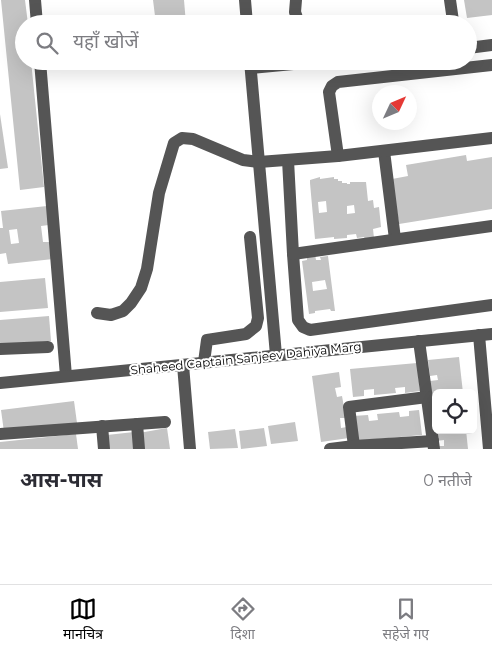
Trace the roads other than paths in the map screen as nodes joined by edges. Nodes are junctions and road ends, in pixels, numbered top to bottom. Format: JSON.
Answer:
{"nodes":[{"id":1,"x":35,"y":0,"type":"edge"},
{"id":2,"x":245,"y":0,"type":"edge"},
{"id":3,"x":296,"y":0,"type":"edge"},
{"id":4,"x":450,"y":0,"type":"edge"},
{"id":5,"x":36,"y":15,"type":"edge"},
{"id":6,"x":246,"y":15,"type":"edge"},
{"id":7,"x":296,"y":15,"type":"edge"},
{"id":8,"x":452,"y":15,"type":"edge"},
{"id":9,"x":492,"y":46,"type":"edge"},
{"id":10,"x":477,"y":47,"type":"edge"},
{"id":11,"x":492,"y":65,"type":"edge"},
{"id":12,"x":477,"y":67,"type":"edge"},
{"id":13,"x":41,"y":70,"type":"edge"},
{"id":14,"x":250,"y":70,"type":"edge"},
{"id":15,"x":447,"y":70,"type":"edge"},
{"id":16,"x":492,"y":138,"type":"edge"},
{"id":17,"x":384,"y":151,"type":"junction"},
{"id":18,"x":338,"y":156,"type":"junction"},
{"id":19,"x":288,"y":160,"type":"junction"},
{"id":20,"x":259,"y":162,"type":"junction"},
{"id":21,"x":492,"y":226,"type":"edge"},
{"id":22,"x":250,"y":237,"type":"dead end"},
{"id":23,"x":395,"y":239,"type":"junction"},
{"id":24,"x":293,"y":254,"type":"junction"},
{"id":25,"x":492,"y":304,"type":"edge"},
{"id":26,"x":97,"y":313,"type":"dead end"},
{"id":27,"x":492,"y":334,"type":"edge"},
{"id":28,"x":479,"y":335,"type":"junction"},
{"id":29,"x":419,"y":341,"type":"junction"},
{"id":30,"x":48,"y":347,"type":"dead end"},
{"id":31,"x":0,"y":349,"type":"edge"},
{"id":32,"x":276,"y":355,"type":"junction"},
{"id":33,"x":204,"y":362,"type":"junction"},
{"id":34,"x":183,"y":364,"type":"junction"},
{"id":35,"x":66,"y":376,"type":"junction"},
{"id":36,"x":0,"y":383,"type":"edge"},
{"id":37,"x":427,"y":397,"type":"junction"},
{"id":38,"x":165,"y":422,"type":"dead end"},
{"id":39,"x":137,"y":424,"type":"junction"},
{"id":40,"x":102,"y":426,"type":"junction"},
{"id":41,"x":0,"y":434,"type":"edge"},
{"id":42,"x":433,"y":445,"type":"edge"},
{"id":43,"x":490,"y":445,"type":"edge"},
{"id":44,"x":354,"y":446,"type":"junction"},
{"id":45,"x":104,"y":449,"type":"edge"},
{"id":46,"x":139,"y":449,"type":"edge"},
{"id":47,"x":190,"y":449,"type":"edge"},
{"id":48,"x":330,"y":449,"type":"edge"}],
"edges":[{"from":1,"to":5,"type":"street"},
{"from":2,"to":6,"type":"street"},
{"from":3,"to":7,"type":"street"},
{"from":4,"to":8,"type":"street"},
{"from":9,"to":10,"type":"street"},
{"from":11,"to":12,"type":"street"},
{"from":13,"to":35,"type":"street"},
{"from":14,"to":20,"type":"street"},
{"from":15,"to":18,"type":"street"},
{"from":16,"to":17,"type":"street"},
{"from":17,"to":18,"type":"street"},
{"from":17,"to":23,"type":"street"},
{"from":18,"to":19,"type":"street"},
{"from":19,"to":20,"type":"street"},
{"from":19,"to":24,"type":"street"},
{"from":20,"to":26,"type":"street"},
{"from":20,"to":32,"type":"street"},
{"from":21,"to":23,"type":"street"},
{"from":22,"to":33,"type":"street"},
{"from":23,"to":24,"type":"street"},
{"from":24,"to":25,"type":"street"},
{"from":27,"to":28,"type":"street","name":"Shaheed Captain Sanjeev Dahiya Marg"},
{"from":28,"to":29,"type":"street","name":"Shaheed Captain Sanjeev Dahiya Marg"},
{"from":28,"to":43,"type":"street"},
{"from":29,"to":32,"type":"street","name":"Shaheed Captain Sanjeev Dahiya Marg"},
{"from":29,"to":37,"type":"street"},
{"from":30,"to":31,"type":"street"},
{"from":32,"to":33,"type":"street","name":"Shaheed Captain Sanjeev Dahiya Marg"},
{"from":33,"to":34,"type":"street","name":"Shaheed Captain Sanjeev Dahiya Marg"},
{"from":34,"to":35,"type":"street","name":"Shaheed Captain Sanjeev Dahiya Marg"},
{"from":34,"to":47,"type":"street"},
{"from":35,"to":36,"type":"street","name":"Shaheed Captain Sanjeev Dahiya Marg"},
{"from":37,"to":42,"type":"street"},
{"from":37,"to":44,"type":"street"},
{"from":38,"to":39,"type":"street"},
{"from":39,"to":40,"type":"street"},
{"from":39,"to":46,"type":"street"},
{"from":40,"to":41,"type":"street"},
{"from":40,"to":45,"type":"street"},
{"from":42,"to":44,"type":"street"},
{"from":44,"to":48,"type":"street"}]}
